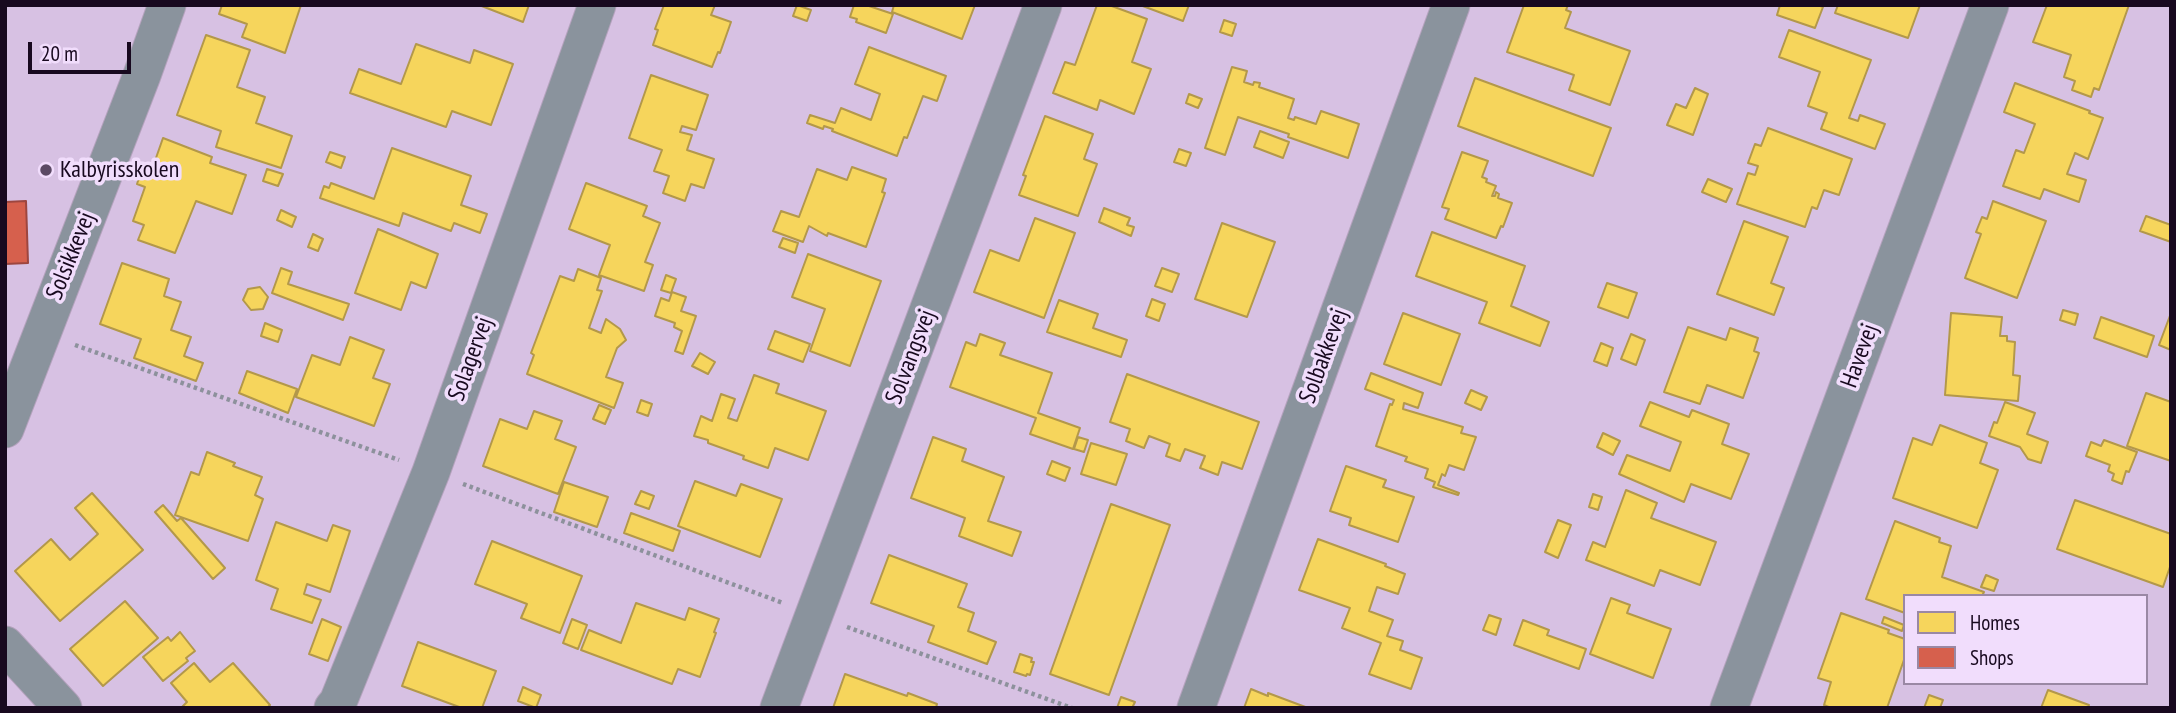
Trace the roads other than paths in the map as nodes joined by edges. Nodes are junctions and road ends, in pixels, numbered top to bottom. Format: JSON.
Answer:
{"nodes":[{"id":1,"x":167,"y":5,"type":"edge"},
{"id":2,"x":597,"y":5,"type":"edge"},
{"id":3,"x":1044,"y":5,"type":"edge"},
{"id":4,"x":1451,"y":5,"type":"edge"},
{"id":5,"x":1990,"y":5,"type":"edge"},
{"id":6,"x":5,"y":429,"type":"edge"},
{"id":7,"x":5,"y":645,"type":"edge"},
{"id":8,"x":63,"y":708,"type":"edge"},
{"id":9,"x":333,"y":708,"type":"edge"},
{"id":10,"x":779,"y":708,"type":"edge"},
{"id":11,"x":1196,"y":708,"type":"edge"},
{"id":12,"x":1729,"y":708,"type":"edge"}],
"edges":[{"from":1,"to":6,"type":"street","name":"Solsikkevej"},
{"from":2,"to":9,"type":"street","name":"Solagervej"},
{"from":3,"to":10,"type":"street","name":"Solvangsvej"},
{"from":4,"to":11,"type":"street","name":"Solbakkevej"},
{"from":5,"to":12,"type":"street","name":"Havevej"},
{"from":7,"to":8,"type":"street"}]}
